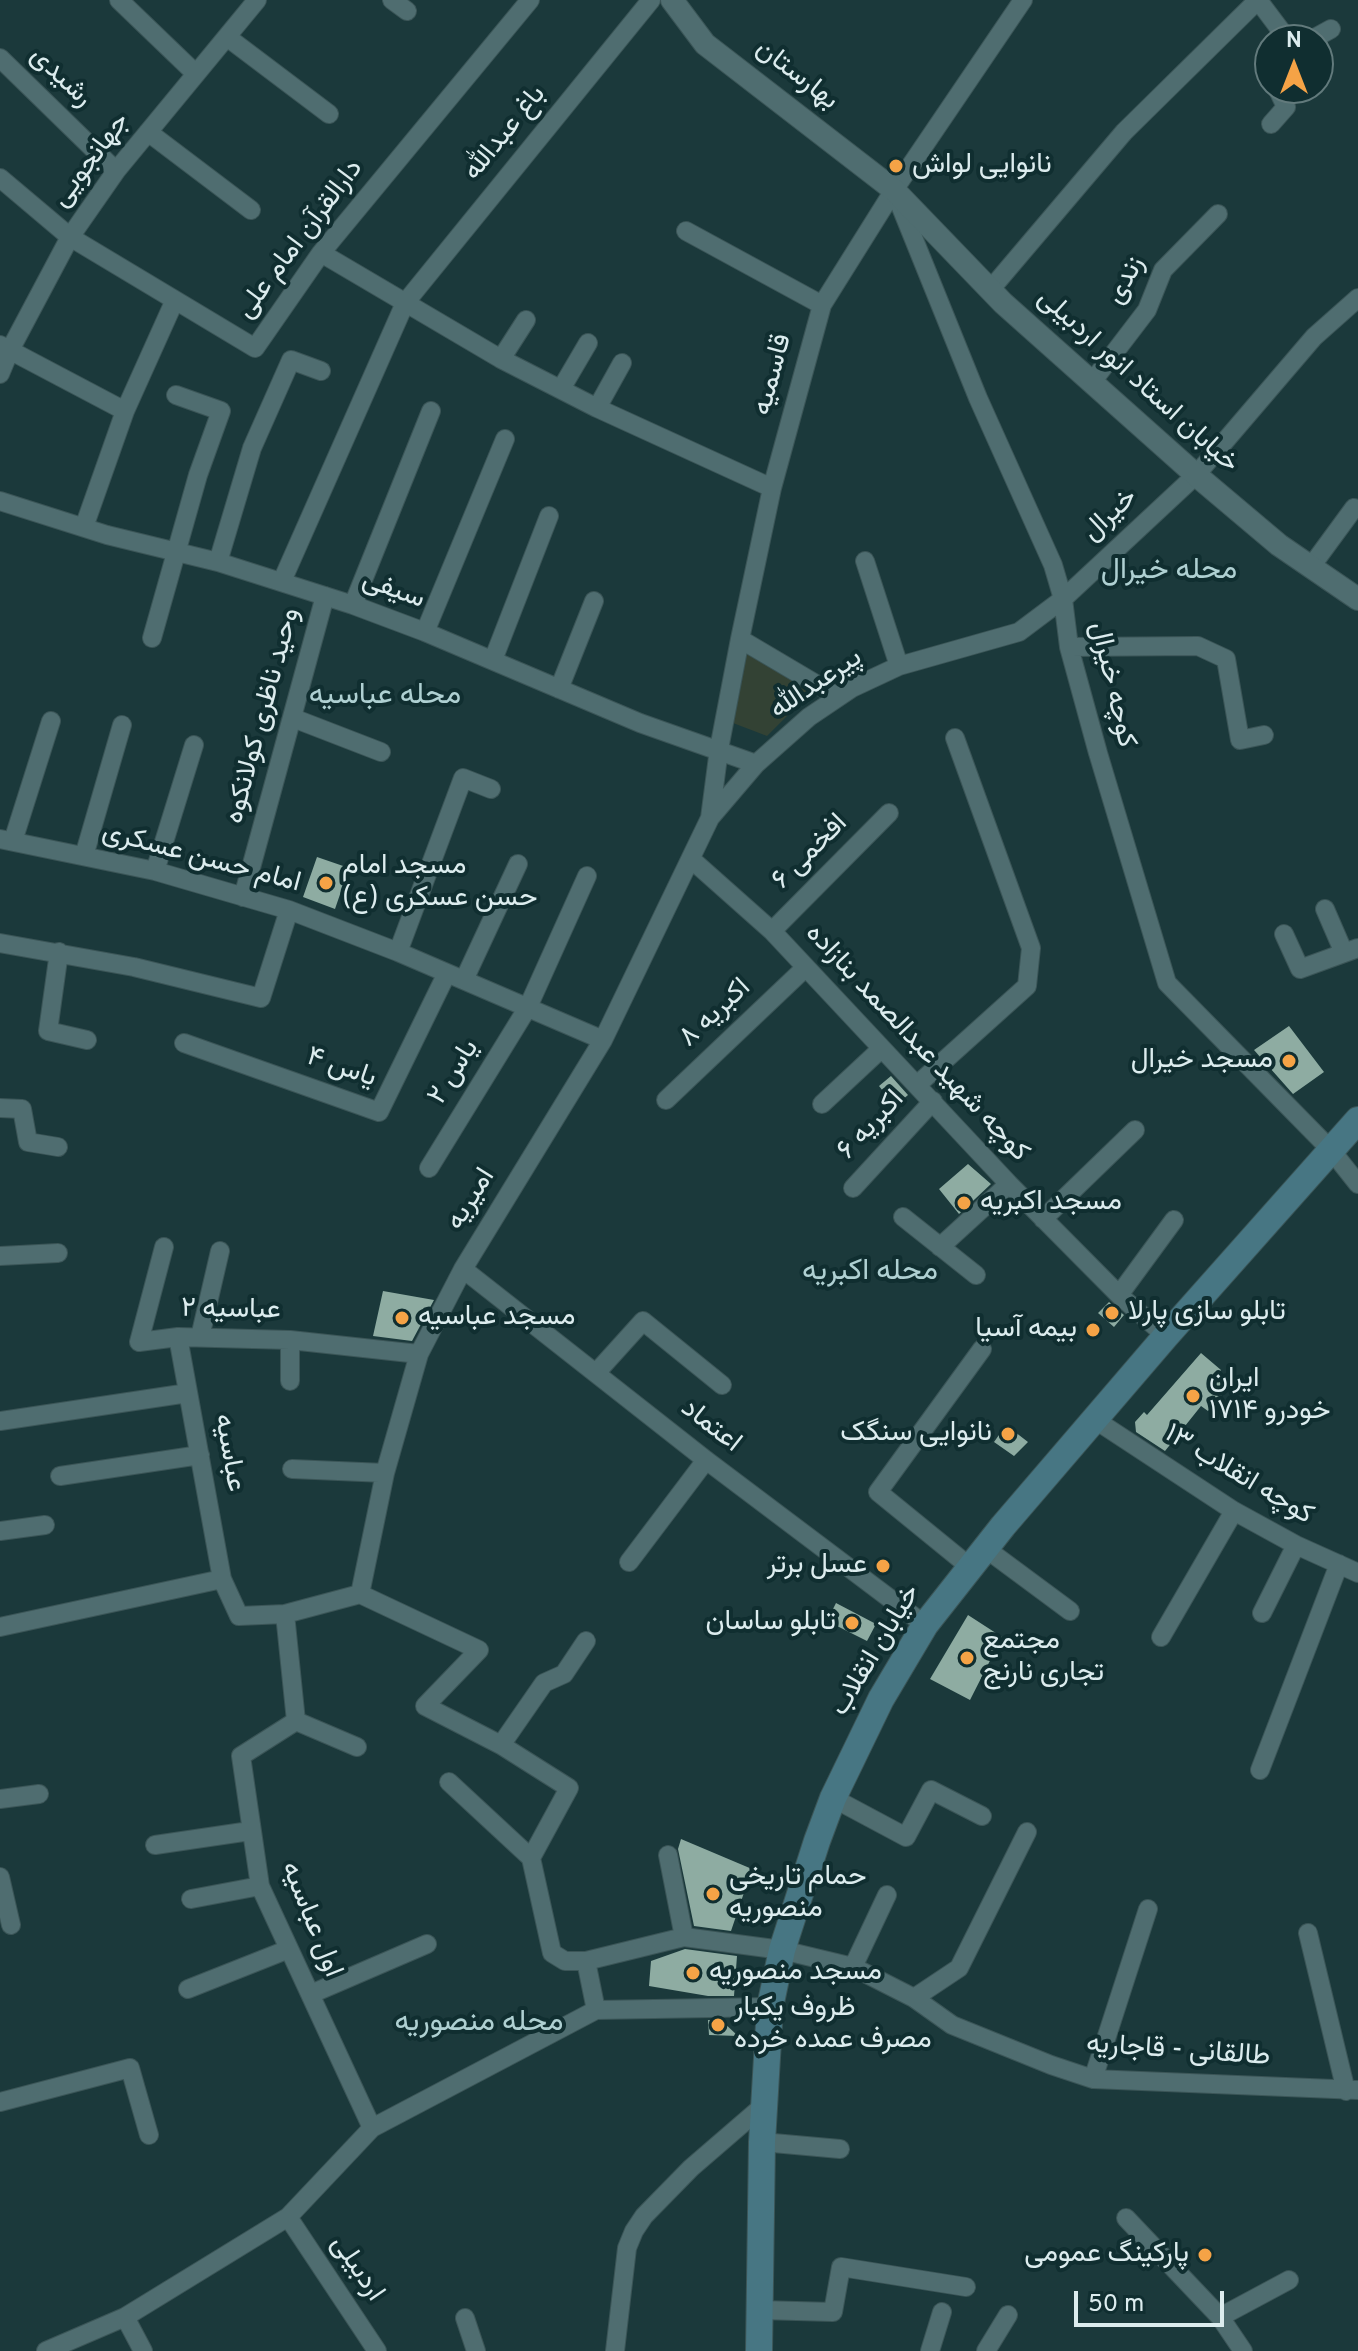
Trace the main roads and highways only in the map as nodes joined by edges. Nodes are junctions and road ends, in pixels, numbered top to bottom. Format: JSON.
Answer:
{"nodes":[{"id":1,"x":1358,"y":1120,"type":"edge"},
{"id":2,"x":759,"y":2351,"type":"edge"}],
"edges":[{"from":1,"to":2,"type":"main road","name":"خیابان انقلاب"}]}
